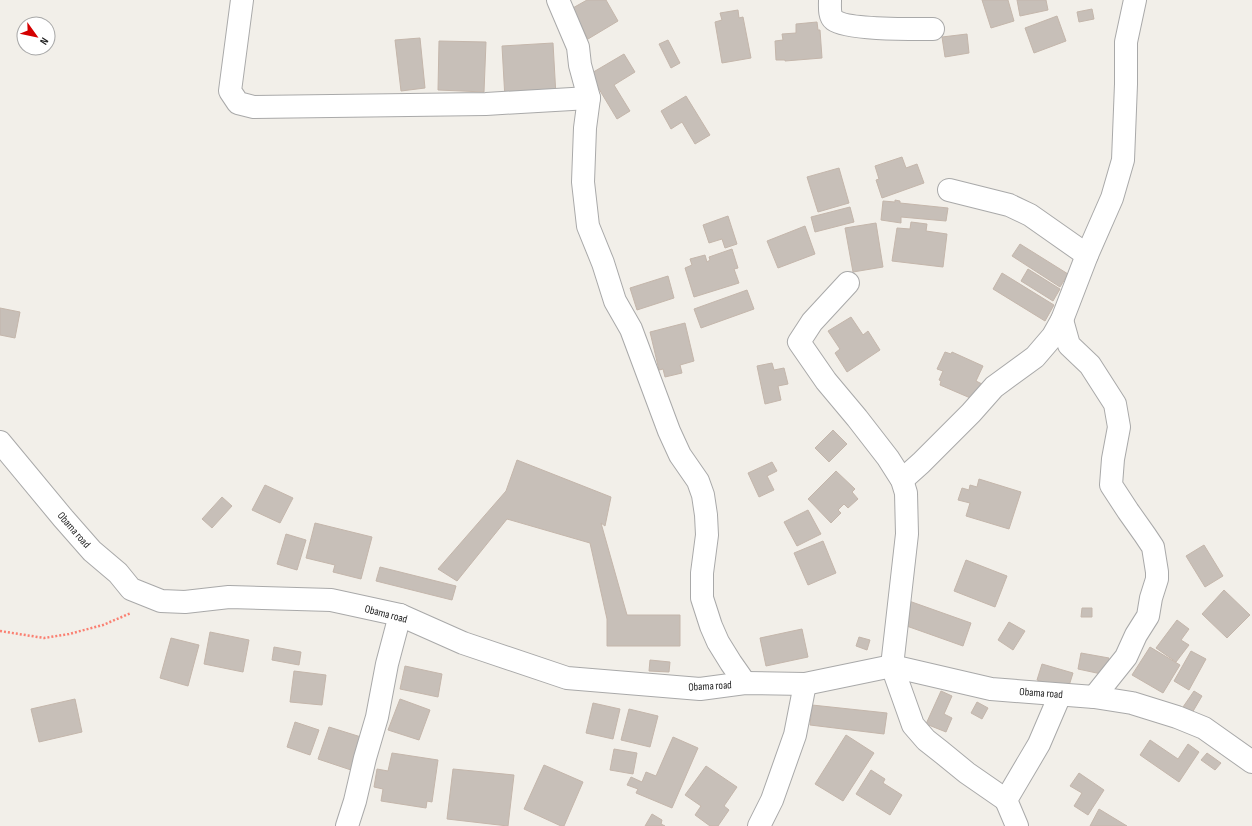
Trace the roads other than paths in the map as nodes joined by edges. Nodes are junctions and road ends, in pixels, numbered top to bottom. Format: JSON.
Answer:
{"nodes":[{"id":1,"x":242,"y":0,"type":"edge"},
{"id":2,"x":558,"y":0,"type":"edge"},
{"id":3,"x":830,"y":0,"type":"edge"},
{"id":4,"x":1135,"y":0,"type":"edge"},
{"id":5,"x":932,"y":29,"type":"dead end"},
{"id":6,"x":589,"y":98,"type":"junction"},
{"id":7,"x":949,"y":190,"type":"dead end"},
{"id":8,"x":1087,"y":255,"type":"junction"},
{"id":9,"x":848,"y":282,"type":"dead end"},
{"id":10,"x":1062,"y":320,"type":"junction"},
{"id":11,"x":0,"y":442,"type":"edge"},
{"id":12,"x":902,"y":480,"type":"junction"},
{"id":13,"x":400,"y":615,"type":"junction"},
{"id":14,"x":892,"y":666,"type":"junction"},
{"id":15,"x":745,"y":683,"type":"junction"},
{"id":16,"x":805,"y":684,"type":"junction"},
{"id":17,"x":1060,"y":695,"type":"junction"},
{"id":18,"x":1094,"y":697,"type":"junction"},
{"id":19,"x":1252,"y":762,"type":"edge"},
{"id":20,"x":1006,"y":800,"type":"junction"},
{"id":21,"x":346,"y":826,"type":"edge"},
{"id":22,"x":759,"y":826,"type":"edge"},
{"id":23,"x":1017,"y":826,"type":"edge"}],
"edges":[{"from":1,"to":6,"type":"street"},
{"from":2,"to":6,"type":"street"},
{"from":3,"to":5,"type":"street"},
{"from":4,"to":8,"type":"street"},
{"from":6,"to":15,"type":"street"},
{"from":7,"to":8,"type":"street"},
{"from":8,"to":10,"type":"street"},
{"from":9,"to":12,"type":"street"},
{"from":10,"to":12,"type":"street"},
{"from":10,"to":18,"type":"street"},
{"from":11,"to":13,"type":"street","name":"Obama road"},
{"from":12,"to":14,"type":"street"},
{"from":13,"to":15,"type":"street","name":"Obama road"},
{"from":13,"to":21,"type":"street"},
{"from":14,"to":16,"type":"street","name":"Obama road"},
{"from":14,"to":17,"type":"street","name":"Obama road"},
{"from":14,"to":20,"type":"street"},
{"from":15,"to":16,"type":"street","name":"Obama road"},
{"from":16,"to":22,"type":"street"},
{"from":17,"to":18,"type":"street","name":"Obama road"},
{"from":17,"to":20,"type":"street"},
{"from":18,"to":19,"type":"street","name":"Obama road"},
{"from":20,"to":23,"type":"street"}]}
